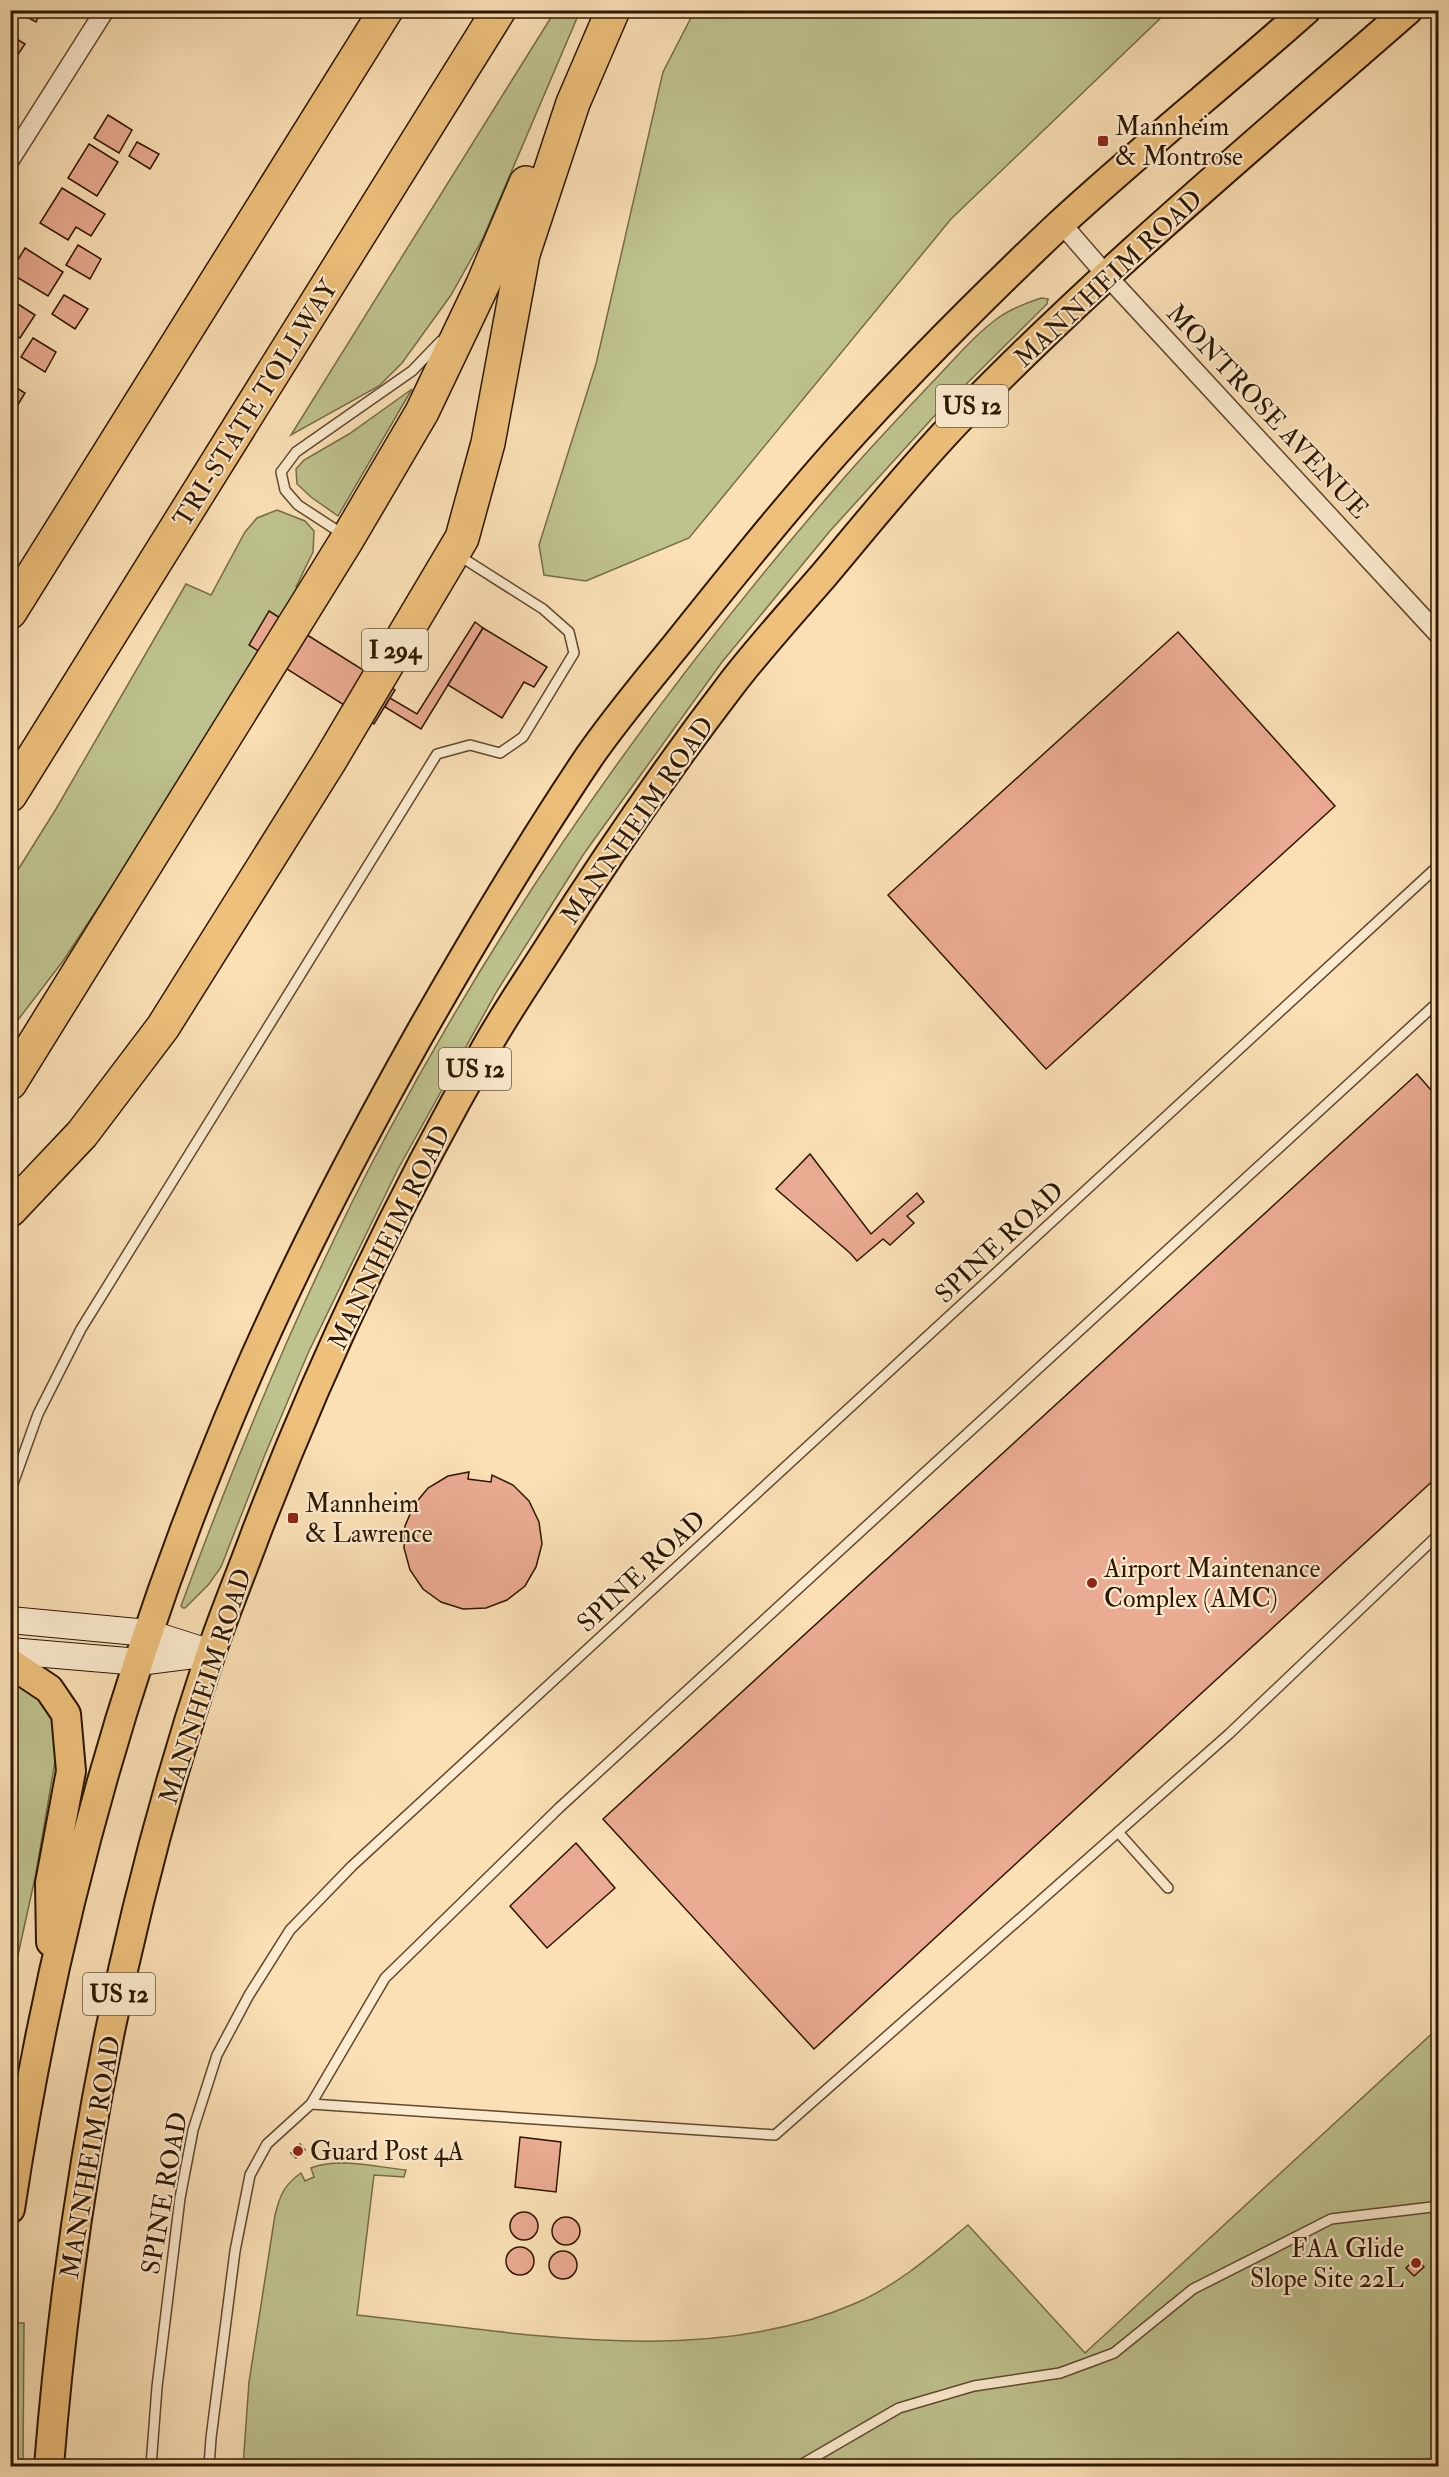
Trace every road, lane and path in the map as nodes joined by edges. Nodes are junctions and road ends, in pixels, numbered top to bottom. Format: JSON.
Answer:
{"nodes":[{"id":1,"x":105,"y":10,"type":"edge"},
{"id":2,"x":386,"y":10,"type":"edge"},
{"id":3,"x":499,"y":10,"type":"edge"},
{"id":4,"x":596,"y":10,"type":"edge"},
{"id":5,"x":613,"y":10,"type":"edge"},
{"id":6,"x":1306,"y":10,"type":"edge"},
{"id":7,"x":1408,"y":10,"type":"edge"},
{"id":8,"x":10,"y":160,"type":"edge"},
{"id":9,"x":1061,"y":223,"type":"junction"},
{"id":10,"x":1107,"y":276,"type":"junction"},
{"id":11,"x":483,"y":284,"type":"junction"},
{"id":12,"x":348,"y":538,"type":"junction"},
{"id":13,"x":454,"y":552,"type":"junction"},
{"id":14,"x":10,"y":612,"type":"edge"},
{"id":15,"x":1438,"y":634,"type":"edge"},
{"id":16,"x":10,"y":795,"type":"edge"},
{"id":17,"x":1438,"y":866,"type":"edge"},
{"id":18,"x":1438,"y":1002,"type":"edge"},
{"id":19,"x":10,"y":1083,"type":"edge"},
{"id":20,"x":10,"y":1210,"type":"edge"},
{"id":21,"x":10,"y":1492,"type":"edge"},
{"id":22,"x":1438,"y":1534,"type":"edge"},
{"id":23,"x":10,"y":1620,"type":"edge"},
{"id":24,"x":148,"y":1633,"type":"junction"},
{"id":25,"x":10,"y":1651,"type":"edge"},
{"id":26,"x":211,"y":1653,"type":"junction"},
{"id":27,"x":139,"y":1662,"type":"junction"},
{"id":28,"x":10,"y":1663,"type":"edge"},
{"id":29,"x":1118,"y":1832,"type":"junction"},
{"id":30,"x":1168,"y":1888,"type":"dead end"},
{"id":31,"x":51,"y":1982,"type":"junction"},
{"id":32,"x":311,"y":2104,"type":"junction"},
{"id":33,"x":1438,"y":2201,"type":"edge"},
{"id":34,"x":10,"y":2209,"type":"edge"},
{"id":35,"x":49,"y":2466,"type":"edge"},
{"id":36,"x":151,"y":2466,"type":"edge"},
{"id":37,"x":209,"y":2466,"type":"edge"},
{"id":38,"x":799,"y":2466,"type":"edge"}],
"edges":[{"from":1,"to":8,"type":"street"},
{"from":2,"to":14,"type":"highway"},
{"from":3,"to":16,"type":"highway","name":"TRI-STATE TOLLWAY"},
{"from":4,"to":11,"type":"highway"},
{"from":5,"to":13,"type":"highway","number":"I 294"},
{"from":6,"to":9,"type":"main road","number":"US 12"},
{"from":7,"to":10,"type":"main road","name":"MANNHEIM ROAD","number":"US 12"},
{"from":9,"to":10,"type":"street","name":"MONTROSE AVENUE"},
{"from":9,"to":24,"type":"main road","number":"US 12"},
{"from":10,"to":15,"type":"street","name":"MONTROSE AVENUE"},
{"from":10,"to":26,"type":"main road","name":"MANNHEIM ROAD","number":"US 12"},
{"from":11,"to":12,"type":"highway"},
{"from":11,"to":12,"type":"lane"},
{"from":12,"to":19,"type":"highway"},
{"from":13,"to":20,"type":"highway","number":"I 294"},
{"from":13,"to":21,"type":"lane"},
{"from":17,"to":36,"type":"lane","name":"SPINE ROAD"},
{"from":18,"to":32,"type":"lane"},
{"from":22,"to":29,"type":"lane"},
{"from":23,"to":24,"type":"main road"},
{"from":24,"to":26,"type":"main road"},
{"from":24,"to":27,"type":"main road","number":"US 12"},
{"from":25,"to":27,"type":"main road"},
{"from":26,"to":27,"type":"main road"},
{"from":26,"to":35,"type":"main road","name":"MANNHEIM ROAD","number":"US 12"},
{"from":27,"to":31,"type":"main road","number":"US 12"},
{"from":28,"to":31,"type":"main road"},
{"from":29,"to":30,"type":"lane"},
{"from":29,"to":32,"type":"lane"},
{"from":31,"to":34,"type":"main road","number":"US 12"},
{"from":32,"to":37,"type":"lane"},
{"from":33,"to":38,"type":"lane"}]}
